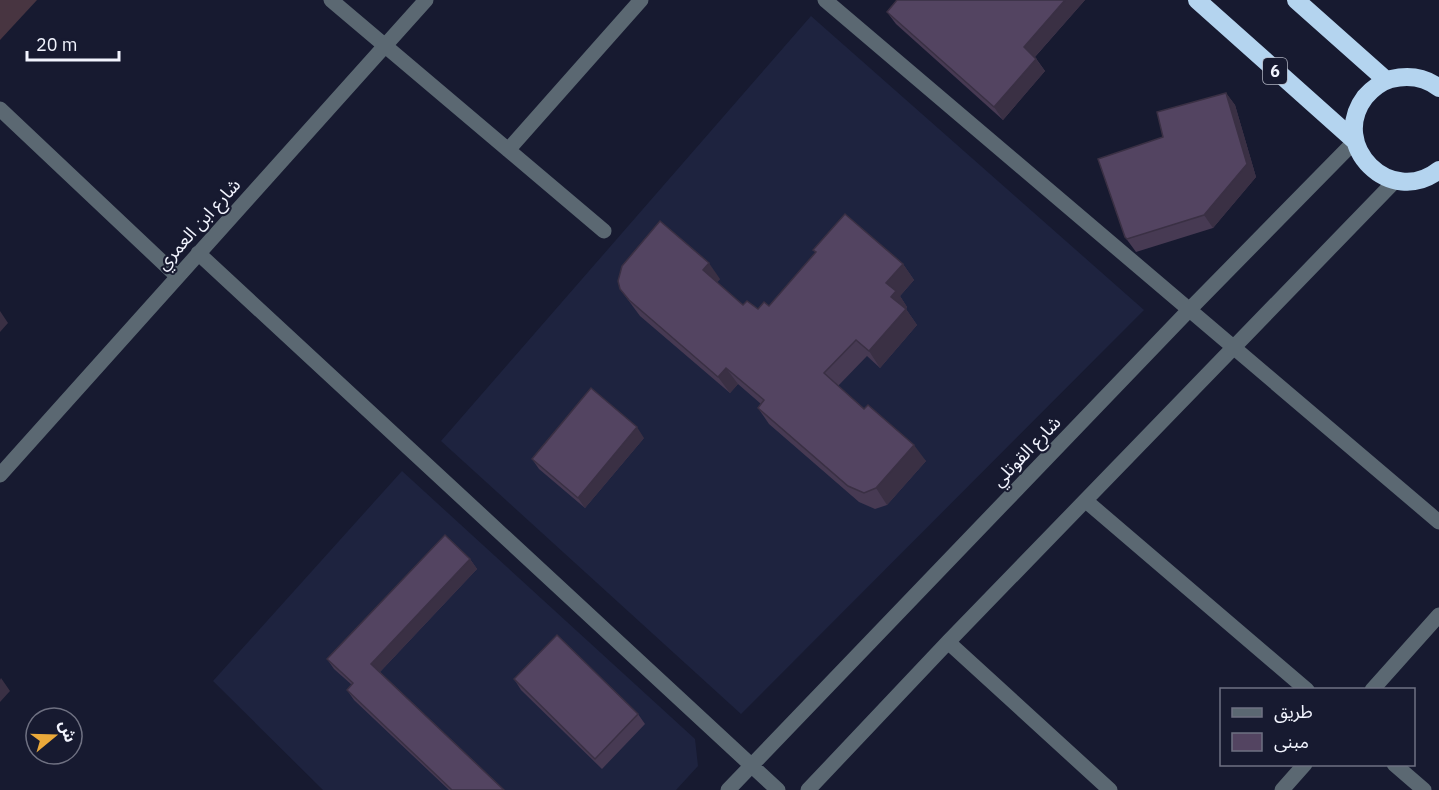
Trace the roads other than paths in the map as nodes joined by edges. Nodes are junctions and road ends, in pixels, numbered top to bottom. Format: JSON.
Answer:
{"nodes":[{"id":1,"x":331,"y":0,"type":"edge"},
{"id":2,"x":426,"y":0,"type":"edge"},
{"id":3,"x":641,"y":0,"type":"edge"},
{"id":4,"x":825,"y":0,"type":"edge"},
{"id":5,"x":1197,"y":0,"type":"edge"},
{"id":6,"x":1296,"y":0,"type":"edge"},
{"id":7,"x":385,"y":46,"type":"junction"},
{"id":8,"x":1386,"y":80,"type":"junction"},
{"id":9,"x":1439,"y":88,"type":"edge"},
{"id":10,"x":0,"y":109,"type":"edge"},
{"id":11,"x":1355,"y":141,"type":"junction"},
{"id":12,"x":508,"y":150,"type":"junction"},
{"id":13,"x":1439,"y":170,"type":"edge"},
{"id":14,"x":1395,"y":181,"type":"junction"},
{"id":15,"x":604,"y":231,"type":"dead end"},
{"id":16,"x":198,"y":253,"type":"junction"},
{"id":17,"x":177,"y":276,"type":"junction"},
{"id":18,"x":1190,"y":310,"type":"junction"},
{"id":19,"x":1233,"y":347,"type":"junction"},
{"id":20,"x":0,"y":475,"type":"edge"},
{"id":21,"x":1086,"y":501,"type":"junction"},
{"id":22,"x":1439,"y":522,"type":"edge"},
{"id":23,"x":1439,"y":615,"type":"edge"},
{"id":24,"x":948,"y":642,"type":"junction"},
{"id":25,"x":1304,"y":688,"type":"edge"},
{"id":26,"x":1374,"y":688,"type":"edge"},
{"id":27,"x":751,"y":766,"type":"junction"},
{"id":28,"x":1304,"y":766,"type":"edge"},
{"id":29,"x":1395,"y":766,"type":"edge"},
{"id":30,"x":728,"y":790,"type":"edge"},
{"id":31,"x":778,"y":790,"type":"edge"},
{"id":32,"x":808,"y":790,"type":"edge"},
{"id":33,"x":1110,"y":790,"type":"edge"},
{"id":34,"x":1282,"y":790,"type":"edge"},
{"id":35,"x":1424,"y":790,"type":"edge"}],
"edges":[{"from":1,"to":7,"type":"street"},
{"from":2,"to":7,"type":"street","name":"شارع ابن العمري"},
{"from":3,"to":12,"type":"street"},
{"from":4,"to":18,"type":"street"},
{"from":5,"to":11,"type":"highway","number":"6"},
{"from":6,"to":8,"type":"highway"},
{"from":7,"to":12,"type":"street"},
{"from":7,"to":16,"type":"street","name":"شارع ابن العمري"},
{"from":8,"to":9,"type":"highway"},
{"from":8,"to":11,"type":"highway"},
{"from":10,"to":17,"type":"street"},
{"from":11,"to":14,"type":"highway"},
{"from":11,"to":18,"type":"street","name":"شارع القوتلي"},
{"from":12,"to":15,"type":"street"},
{"from":13,"to":14,"type":"highway"},
{"from":14,"to":19,"type":"street"},
{"from":16,"to":17,"type":"street","name":"شارع ابن العمري"},
{"from":16,"to":27,"type":"street"},
{"from":17,"to":20,"type":"street","name":"شارع ابن العمري"},
{"from":18,"to":19,"type":"street"},
{"from":18,"to":27,"type":"street","name":"شارع القوتلي"},
{"from":19,"to":21,"type":"street"},
{"from":19,"to":22,"type":"street"},
{"from":21,"to":24,"type":"street"},
{"from":21,"to":25,"type":"street"},
{"from":23,"to":26,"type":"street"},
{"from":24,"to":32,"type":"street"},
{"from":24,"to":33,"type":"street"},
{"from":27,"to":30,"type":"street","name":"شارع القوتلي"},
{"from":27,"to":31,"type":"street"},
{"from":28,"to":34,"type":"street"},
{"from":29,"to":35,"type":"street"}]}
